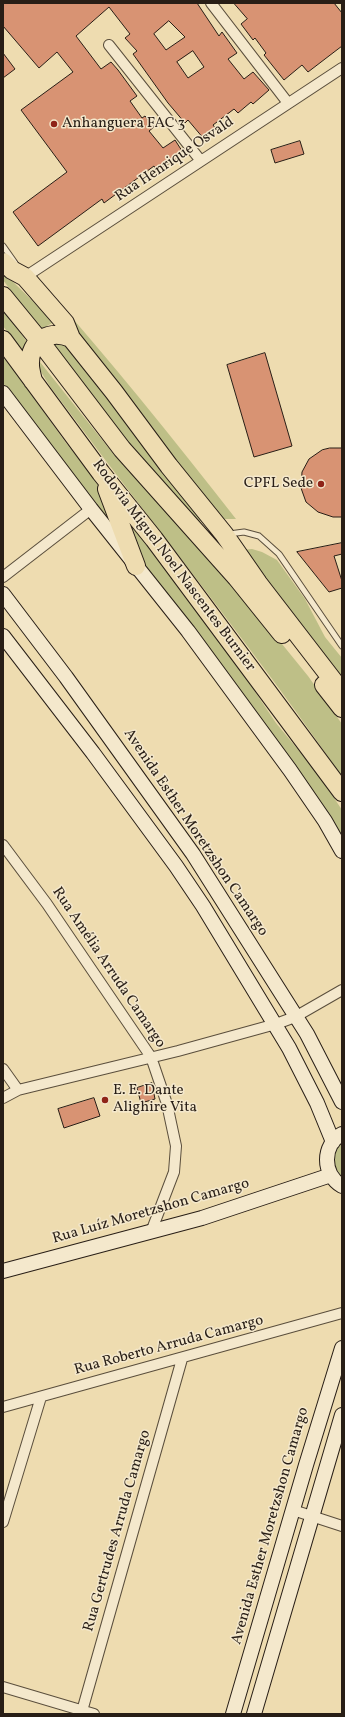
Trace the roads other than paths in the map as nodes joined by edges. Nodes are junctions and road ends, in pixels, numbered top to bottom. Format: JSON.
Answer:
{"nodes":[{"id":1,"x":211,"y":3,"type":"edge"},
{"id":2,"x":109,"y":45,"type":"dead end"},
{"id":3,"x":342,"y":68,"type":"edge"},
{"id":4,"x":288,"y":103,"type":"junction"},
{"id":5,"x":201,"y":161,"type":"junction"},
{"id":6,"x":3,"y":246,"type":"edge"},
{"id":7,"x":3,"y":262,"type":"edge"},
{"id":8,"x":25,"y":278,"type":"junction"},
{"id":9,"x":3,"y":296,"type":"edge"},
{"id":10,"x":71,"y":338,"type":"junction"},
{"id":11,"x":3,"y":340,"type":"edge"},
{"id":12,"x":40,"y":340,"type":"junction"},
{"id":13,"x":34,"y":381,"type":"junction"},
{"id":14,"x":3,"y":393,"type":"edge"},
{"id":15,"x":101,"y":474,"type":"junction"},
{"id":16,"x":91,"y":509,"type":"junction"},
{"id":17,"x":224,"y":534,"type":"junction"},
{"id":18,"x":136,"y":566,"type":"junction"},
{"id":19,"x":3,"y":577,"type":"edge"},
{"id":20,"x":3,"y":594,"type":"edge"},
{"id":21,"x":3,"y":636,"type":"edge"},
{"id":22,"x":342,"y":646,"type":"edge"},
{"id":23,"x":338,"y":692,"type":"edge"},
{"id":24,"x":342,"y":792,"type":"edge"},
{"id":25,"x":3,"y":845,"type":"edge"},
{"id":26,"x":342,"y":852,"type":"edge"},
{"id":27,"x":342,"y":990,"type":"edge"},
{"id":28,"x":295,"y":1017,"type":"junction"},
{"id":29,"x":276,"y":1024,"type":"junction"},
{"id":30,"x":151,"y":1057,"type":"junction"},
{"id":31,"x":4,"y":1072,"type":"edge"},
{"id":32,"x":18,"y":1090,"type":"junction"},
{"id":33,"x":3,"y":1098,"type":"edge"},
{"id":34,"x":342,"y":1102,"type":"edge"},
{"id":35,"x":337,"y":1138,"type":"edge"},
{"id":36,"x":331,"y":1175,"type":"junction"},
{"id":37,"x":342,"y":1186,"type":"edge"},
{"id":38,"x":151,"y":1232,"type":"junction"},
{"id":39,"x":3,"y":1271,"type":"edge"},
{"id":40,"x":342,"y":1313,"type":"edge"},
{"id":41,"x":342,"y":1348,"type":"edge"},
{"id":42,"x":182,"y":1359,"type":"junction"},
{"id":43,"x":41,"y":1397,"type":"junction"},
{"id":44,"x":3,"y":1407,"type":"edge"},
{"id":45,"x":342,"y":1414,"type":"edge"},
{"id":46,"x":293,"y":1510,"type":"junction"},
{"id":47,"x":311,"y":1516,"type":"junction"},
{"id":48,"x":3,"y":1522,"type":"edge"},
{"id":49,"x":342,"y":1526,"type":"edge"},
{"id":50,"x":3,"y":1687,"type":"edge"},
{"id":51,"x":82,"y":1711,"type":"junction"},
{"id":52,"x":94,"y":1714,"type":"edge"},
{"id":53,"x":233,"y":1714,"type":"edge"},
{"id":54,"x":254,"y":1714,"type":"edge"}],
"edges":[{"from":1,"to":4,"type":"street"},
{"from":2,"to":5,"type":"street"},
{"from":3,"to":4,"type":"street","name":"Rua Henrique Osvald"},
{"from":4,"to":5,"type":"street","name":"Rua Henrique Osvald"},
{"from":5,"to":8,"type":"street","name":"Rua Henrique Osvald"},
{"from":6,"to":8,"type":"lane"},
{"from":7,"to":8,"type":"highway"},
{"from":8,"to":10,"type":"highway"},
{"from":9,"to":12,"type":"highway","name":"Rodovia Miguel Noel Nascentes Burnier"},
{"from":10,"to":12,"type":"highway"},
{"from":10,"to":17,"type":"highway"},
{"from":11,"to":13,"type":"highway","name":"Rodovia Miguel Noel Nascentes Burnier"},
{"from":12,"to":13,"type":"highway"},
{"from":12,"to":23,"type":"highway","name":"Rodovia Miguel Noel Nascentes Burnier"},
{"from":13,"to":15,"type":"highway","name":"Rodovia Miguel Noel Nascentes Burnier"},
{"from":14,"to":16,"type":"main road"},
{"from":15,"to":18,"type":"highway"},
{"from":15,"to":24,"type":"highway","name":"Rodovia Miguel Noel Nascentes Burnier"},
{"from":16,"to":18,"type":"main road"},
{"from":16,"to":19,"type":"street"},
{"from":17,"to":22,"type":"lane"},
{"from":17,"to":23,"type":"highway"},
{"from":18,"to":26,"type":"main road"},
{"from":20,"to":28,"type":"main road","name":"Avenida Esther Moretzshon Camargo"},
{"from":21,"to":29,"type":"main road"},
{"from":25,"to":30,"type":"street","name":"Rua Amélia Arruda Camargo"},
{"from":27,"to":28,"type":"street"},
{"from":28,"to":29,"type":"street"},
{"from":28,"to":34,"type":"main road","name":"Avenida Esther Moretzshon Camargo"},
{"from":29,"to":30,"type":"street"},
{"from":29,"to":35,"type":"main road"},
{"from":30,"to":32,"type":"street"},
{"from":30,"to":38,"type":"street","name":"Rua Amélia Arruda Camargo"},
{"from":31,"to":32,"type":"street"},
{"from":32,"to":33,"type":"street"},
{"from":35,"to":36,"type":"main road"},
{"from":36,"to":37,"type":"main road"},
{"from":36,"to":38,"type":"main road","name":"Rua Luíz Moretzshon Camargo"},
{"from":38,"to":39,"type":"main road","name":"Rua Luíz Moretzshon Camargo"},
{"from":40,"to":42,"type":"street","name":"Rua Roberto Arruda Camargo"},
{"from":41,"to":46,"type":"main road","name":"Avenida Esther Moretzshon Camargo"},
{"from":42,"to":43,"type":"street","name":"Rua Roberto Arruda Camargo"},
{"from":42,"to":51,"type":"street","name":"Rua Gertrudes Arruda Camargo"},
{"from":43,"to":44,"type":"street","name":"Rua Roberto Arruda Camargo"},
{"from":43,"to":48,"type":"street"},
{"from":45,"to":47,"type":"main road"},
{"from":46,"to":47,"type":"street"},
{"from":46,"to":53,"type":"main road","name":"Avenida Esther Moretzshon Camargo"},
{"from":47,"to":49,"type":"street"},
{"from":47,"to":54,"type":"main road"},
{"from":50,"to":51,"type":"street"},
{"from":51,"to":52,"type":"street"}]}
